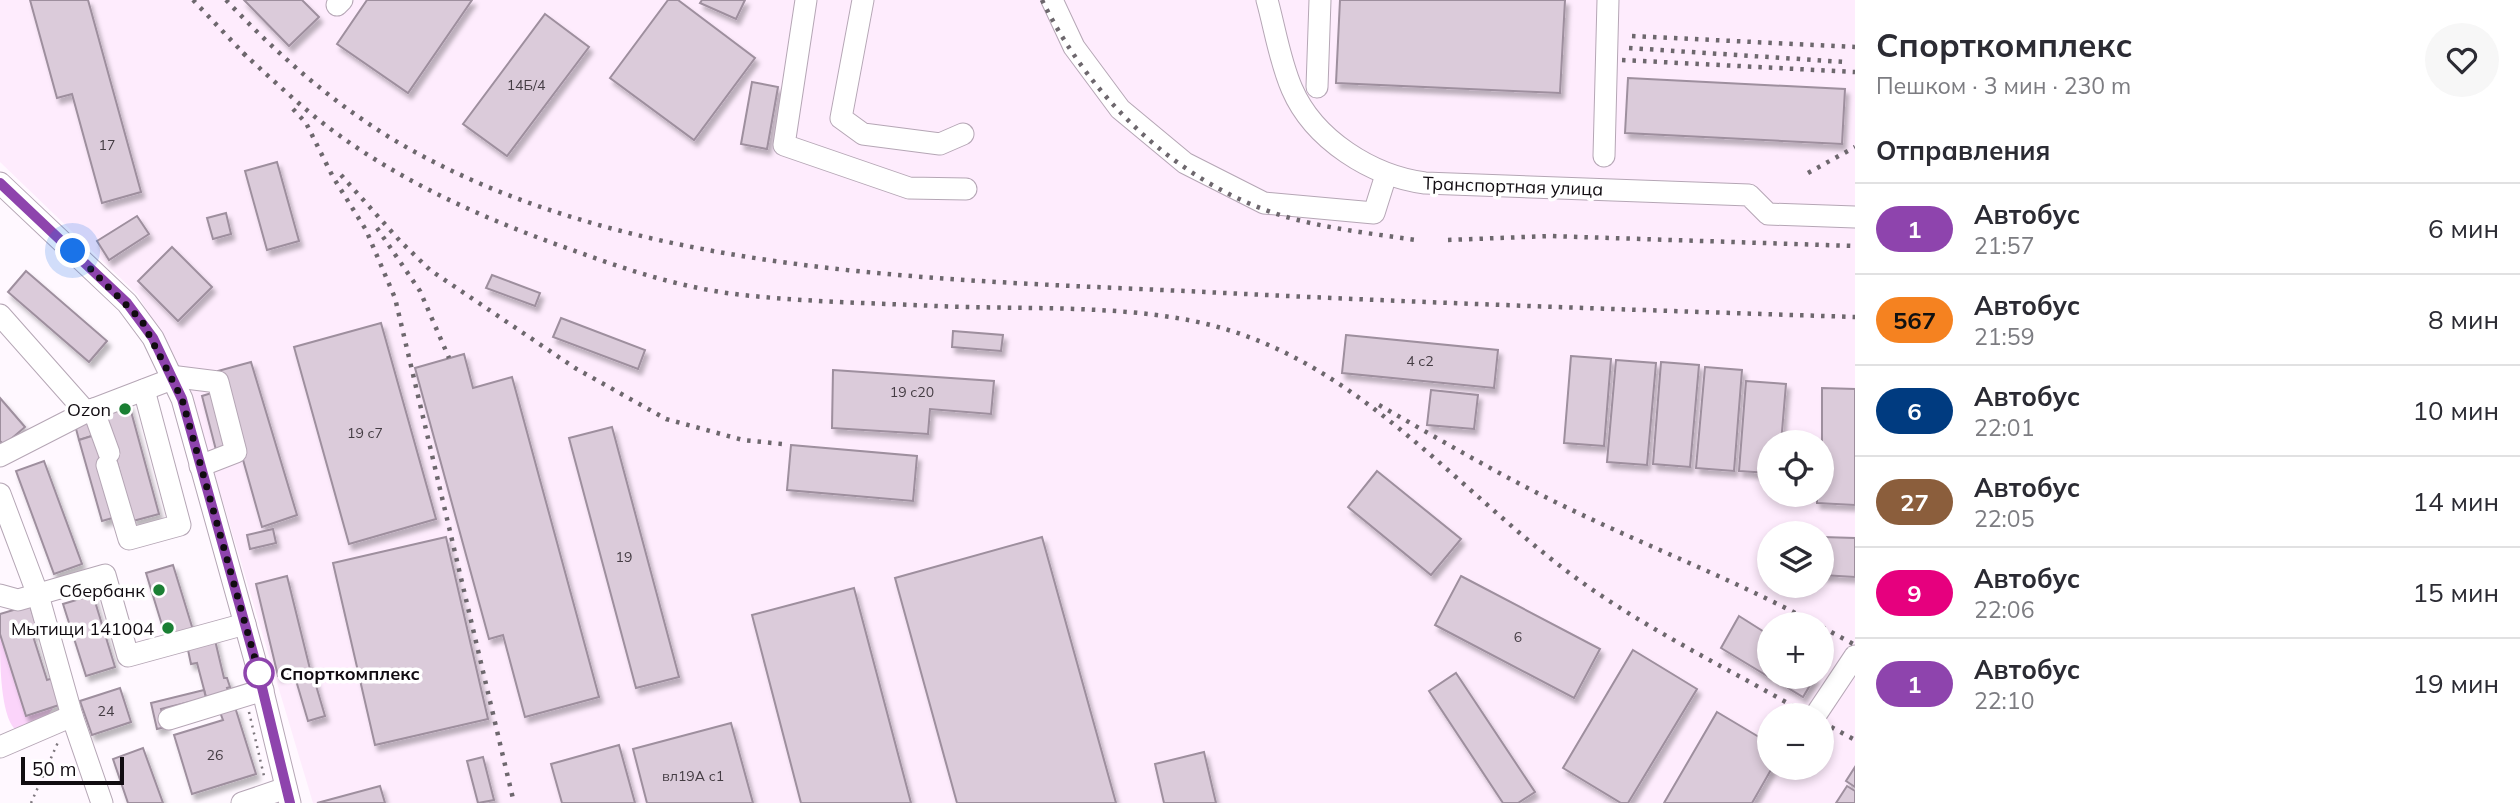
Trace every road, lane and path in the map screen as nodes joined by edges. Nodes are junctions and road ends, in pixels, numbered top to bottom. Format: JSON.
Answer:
{"nodes":[{"id":1,"x":806,"y":0,"type":"edge"},
{"id":2,"x":863,"y":0,"type":"edge"},
{"id":3,"x":1052,"y":0,"type":"edge"},
{"id":4,"x":1267,"y":0,"type":"edge"},
{"id":5,"x":1320,"y":0,"type":"edge"},
{"id":6,"x":1608,"y":0,"type":"edge"},
{"id":7,"x":1317,"y":87,"type":"dead end"},
{"id":8,"x":963,"y":134,"type":"dead end"},
{"id":9,"x":1604,"y":156,"type":"dead end"},
{"id":10,"x":1386,"y":174,"type":"junction"},
{"id":11,"x":0,"y":183,"type":"edge"},
{"id":12,"x":965,"y":189,"type":"dead end"},
{"id":13,"x":1855,"y":217,"type":"edge"},
{"id":14,"x":0,"y":315,"type":"edge"},
{"id":15,"x":171,"y":377,"type":"junction"},
{"id":16,"x":144,"y":390,"type":"junction"},
{"id":17,"x":90,"y":411,"type":"junction"},
{"id":18,"x":0,"y":456,"type":"edge"},
{"id":19,"x":200,"y":466,"type":"junction"},
{"id":20,"x":0,"y":494,"type":"edge"},
{"id":21,"x":38,"y":595,"type":"junction"},
{"id":22,"x":0,"y":596,"type":"edge"},
{"id":23,"x":245,"y":624,"type":"junction"},
{"id":24,"x":1855,"y":656,"type":"edge"},
{"id":25,"x":263,"y":690,"type":"junction"},
{"id":26,"x":1824,"y":703,"type":"edge"},
{"id":27,"x":72,"y":716,"type":"junction"},
{"id":28,"x":169,"y":719,"type":"dead end"},
{"id":29,"x":0,"y":747,"type":"edge"},
{"id":30,"x":288,"y":795,"type":"edge"},
{"id":31,"x":31,"y":803,"type":"edge"},
{"id":32,"x":102,"y":803,"type":"edge"},
{"id":33,"x":242,"y":803,"type":"edge"}],
"edges":[{"from":1,"to":12,"type":"street"},
{"from":2,"to":8,"type":"street"},
{"from":3,"to":10,"type":"street"},
{"from":4,"to":10,"type":"street","name":"Транспортная улица"},
{"from":5,"to":7,"type":"street"},
{"from":6,"to":9,"type":"street"},
{"from":10,"to":13,"type":"street","name":"Транспортная улица"},
{"from":11,"to":15,"type":"street"},
{"from":14,"to":17,"type":"street"},
{"from":15,"to":16,"type":"street"},
{"from":15,"to":19,"type":"street"},
{"from":15,"to":19,"type":"street"},
{"from":16,"to":17,"type":"street"},
{"from":16,"to":17,"type":"street"},
{"from":17,"to":18,"type":"street"},
{"from":19,"to":23,"type":"street"},
{"from":20,"to":21,"type":"street"},
{"from":21,"to":22,"type":"street"},
{"from":21,"to":23,"type":"street"},
{"from":21,"to":27,"type":"street"},
{"from":23,"to":25,"type":"street"},
{"from":24,"to":26,"type":"street"},
{"from":25,"to":28,"type":"street"},
{"from":25,"to":30,"type":"street"},
{"from":27,"to":29,"type":"street"},
{"from":27,"to":31,"type":"path"},
{"from":27,"to":32,"type":"street"},
{"from":30,"to":33,"type":"street"}]}
